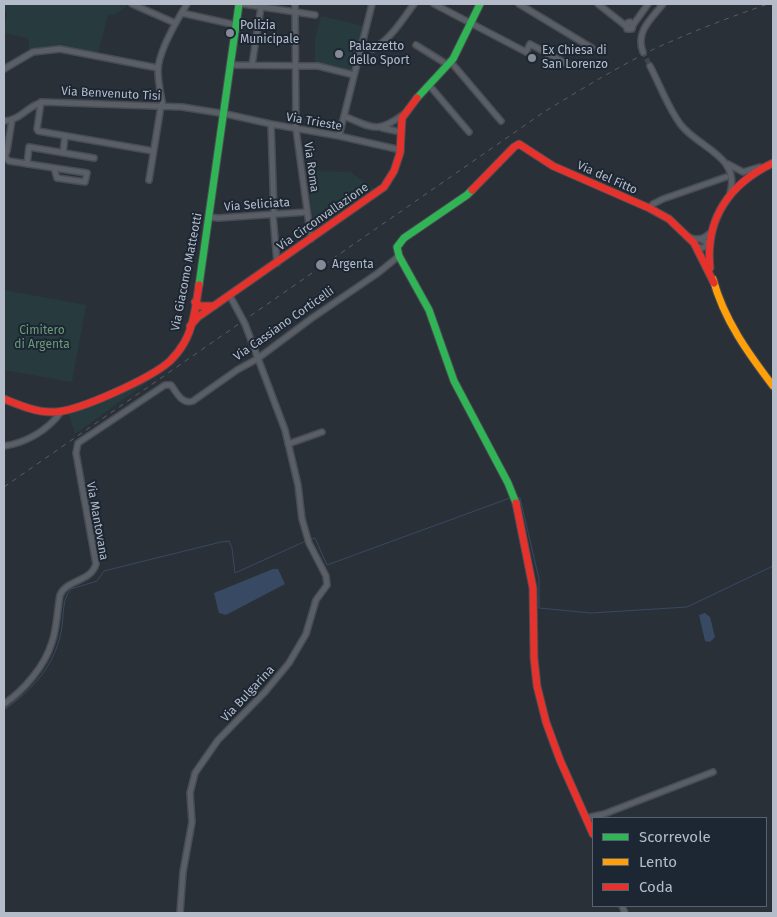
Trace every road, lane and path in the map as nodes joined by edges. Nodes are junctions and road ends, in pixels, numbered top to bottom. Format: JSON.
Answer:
{"nodes":[{"id":1,"x":132,"y":4,"type":"edge"},
{"id":2,"x":188,"y":4,"type":"edge"},
{"id":3,"x":241,"y":4,"type":"edge"},
{"id":4,"x":295,"y":4,"type":"edge"},
{"id":5,"x":372,"y":4,"type":"edge"},
{"id":6,"x":414,"y":4,"type":"edge"},
{"id":7,"x":434,"y":4,"type":"edge"},
{"id":8,"x":480,"y":4,"type":"edge"},
{"id":9,"x":519,"y":4,"type":"edge"},
{"id":10,"x":599,"y":4,"type":"edge"},
{"id":11,"x":648,"y":4,"type":"edge"},
{"id":12,"x":662,"y":4,"type":"edge"},
{"id":13,"x":261,"y":7,"type":"junction"},
{"id":14,"x":295,"y":12,"type":"junction"},
{"id":15,"x":182,"y":13,"type":"junction"},
{"id":16,"x":315,"y":15,"type":"dead end"},
{"id":17,"x":175,"y":23,"type":"junction"},
{"id":18,"x":236,"y":24,"type":"junction"},
{"id":19,"x":470,"y":24,"type":"junction"},
{"id":20,"x":416,"y":45,"type":"dead end"},
{"id":21,"x":361,"y":48,"type":"junction"},
{"id":22,"x":592,"y":48,"type":"dead end"},
{"id":23,"x":643,"y":52,"type":"tunnel mouth"},
{"id":24,"x":449,"y":63,"type":"junction"},
{"id":25,"x":230,"y":65,"type":"junction"},
{"id":26,"x":252,"y":65,"type":"junction"},
{"id":27,"x":569,"y":65,"type":"dead end"},
{"id":28,"x":295,"y":66,"type":"junction"},
{"id":29,"x":650,"y":66,"type":"tunnel mouth"},
{"id":30,"x":158,"y":68,"type":"junction"},
{"id":31,"x":4,"y":69,"type":"edge"},
{"id":32,"x":354,"y":76,"type":"junction"},
{"id":33,"x":429,"y":85,"type":"junction"},
{"id":34,"x":41,"y":102,"type":"junction"},
{"id":35,"x":162,"y":106,"type":"junction"},
{"id":36,"x":224,"y":113,"type":"junction"},
{"id":37,"x":404,"y":114,"type":"junction"},
{"id":38,"x":344,"y":116,"type":"junction"},
{"id":39,"x":12,"y":120,"type":"junction"},
{"id":40,"x":4,"y":121,"type":"edge"},
{"id":41,"x":502,"y":121,"type":"dead end"},
{"id":42,"x":271,"y":124,"type":"junction"},
{"id":43,"x":296,"y":128,"type":"junction"},
{"id":44,"x":379,"y":128,"type":"junction"},
{"id":45,"x":402,"y":132,"type":"junction"},
{"id":46,"x":469,"y":132,"type":"dead end"},
{"id":47,"x":65,"y":136,"type":"junction"},
{"id":48,"x":339,"y":136,"type":"junction"},
{"id":49,"x":516,"y":145,"type":"joint"},
{"id":50,"x":400,"y":150,"type":"junction"},
{"id":51,"x":153,"y":151,"type":"junction"},
{"id":52,"x":63,"y":153,"type":"junction"},
{"id":53,"x":4,"y":157,"type":"edge"},
{"id":54,"x":94,"y":158,"type":"dead end"},
{"id":55,"x":722,"y":160,"type":"junction"},
{"id":56,"x":773,"y":163,"type":"edge"},
{"id":57,"x":27,"y":164,"type":"junction"},
{"id":58,"x":762,"y":167,"type":"junction"},
{"id":59,"x":54,"y":168,"type":"junction"},
{"id":60,"x":736,"y":170,"type":"junction"},
{"id":61,"x":729,"y":176,"type":"junction"},
{"id":62,"x":149,"y":180,"type":"dead end"},
{"id":63,"x":742,"y":180,"type":"junction"},
{"id":64,"x":729,"y":196,"type":"junction"},
{"id":65,"x":649,"y":208,"type":"junction"},
{"id":66,"x":307,"y":212,"type":"junction"},
{"id":67,"x":273,"y":214,"type":"junction"},
{"id":68,"x":209,"y":217,"type":"junction"},
{"id":69,"x":712,"y":231,"type":"junction"},
{"id":70,"x":687,"y":235,"type":"junction"},
{"id":71,"x":311,"y":239,"type":"junction"},
{"id":72,"x":701,"y":239,"type":"junction"},
{"id":73,"x":710,"y":245,"type":"junction"},
{"id":74,"x":696,"y":246,"type":"junction"},
{"id":75,"x":399,"y":256,"type":"junction"},
{"id":76,"x":277,"y":263,"type":"junction"},
{"id":77,"x":714,"y":283,"type":"junction"},
{"id":78,"x":230,"y":296,"type":"junction"},
{"id":79,"x":223,"y":301,"type":"junction"},
{"id":80,"x":195,"y":302,"type":"junction"},
{"id":81,"x":190,"y":326,"type":"junction"},
{"id":82,"x":257,"y":359,"type":"junction"},
{"id":83,"x":773,"y":386,"type":"edge"},
{"id":84,"x":4,"y":399,"type":"edge"},
{"id":85,"x":61,"y":412,"type":"junction"},
{"id":86,"x":322,"y":432,"type":"dead end"},
{"id":87,"x":288,"y":444,"type":"junction"},
{"id":88,"x":4,"y":446,"type":"edge"},
{"id":89,"x":76,"y":453,"type":"joint"},
{"id":90,"x":4,"y":704,"type":"edge"},
{"id":91,"x":714,"y":772,"type":"dead end"},
{"id":92,"x":586,"y":818,"type":"junction"},
{"id":93,"x":592,"y":832,"type":"edge"},
{"id":94,"x":180,"y":913,"type":"edge"}],
"edges":[{"from":1,"to":17,"type":"street"},
{"from":2,"to":15,"type":"street"},
{"from":3,"to":13,"type":"street"},
{"from":3,"to":18,"type":"street","name":"Via Giacomo Matteotti"},
{"from":4,"to":14,"type":"street","name":"Via Roma"},
{"from":5,"to":21,"type":"street"},
{"from":6,"to":21,"type":"street"},
{"from":7,"to":19,"type":"street"},
{"from":8,"to":19,"type":"street"},
{"from":9,"to":22,"type":"street"},
{"from":10,"to":11,"type":"street"},
{"from":12,"to":23,"type":"street"},
{"from":13,"to":14,"type":"street"},
{"from":13,"to":26,"type":"street"},
{"from":14,"to":16,"type":"street"},
{"from":14,"to":28,"type":"street","name":"Via Roma"},
{"from":15,"to":17,"type":"street"},
{"from":15,"to":18,"type":"street"},
{"from":17,"to":30,"type":"street"},
{"from":18,"to":25,"type":"street","name":"Via Giacomo Matteotti"},
{"from":19,"to":24,"type":"street"},
{"from":19,"to":27,"type":"street"},
{"from":20,"to":24,"type":"street"},
{"from":21,"to":32,"type":"street"},
{"from":24,"to":33,"type":"street"},
{"from":24,"to":41,"type":"street"},
{"from":25,"to":26,"type":"street"},
{"from":25,"to":36,"type":"street","name":"Via Giacomo Matteotti"},
{"from":26,"to":28,"type":"street"},
{"from":28,"to":32,"type":"street"},
{"from":28,"to":43,"type":"street","name":"Via Roma"},
{"from":29,"to":55,"type":"street"},
{"from":30,"to":31,"type":"street"},
{"from":30,"to":35,"type":"street"},
{"from":32,"to":38,"type":"street"},
{"from":33,"to":37,"type":"street"},
{"from":33,"to":46,"type":"street"},
{"from":34,"to":35,"type":"street","name":"Via Benvenuto Tisi"},
{"from":34,"to":39,"type":"street"},
{"from":34,"to":47,"type":"street"},
{"from":35,"to":36,"type":"street","name":"Via Benvenuto Tisi"},
{"from":35,"to":51,"type":"street"},
{"from":36,"to":42,"type":"street","name":"Via Trieste"},
{"from":36,"to":68,"type":"street","name":"Via Giacomo Matteotti"},
{"from":37,"to":44,"type":"street"},
{"from":37,"to":45,"type":"street","name":"Via Circonvallazione"},
{"from":38,"to":44,"type":"street"},
{"from":38,"to":48,"type":"street"},
{"from":39,"to":40,"type":"street"},
{"from":39,"to":53,"type":"street"},
{"from":42,"to":43,"type":"street","name":"Via Trieste"},
{"from":42,"to":67,"type":"street"},
{"from":43,"to":48,"type":"street","name":"Via Trieste"},
{"from":43,"to":66,"type":"street","name":"Via Roma"},
{"from":44,"to":45,"type":"street"},
{"from":45,"to":50,"type":"street","name":"Via Circonvallazione"},
{"from":47,"to":51,"type":"street"},
{"from":47,"to":52,"type":"street"},
{"from":48,"to":50,"type":"street","name":"Via Trieste"},
{"from":49,"to":65,"type":"street","name":"Via del Fitto"},
{"from":49,"to":75,"type":"street","name":"Via Cassiano Corticelli"},
{"from":50,"to":71,"type":"street","name":"Via Circonvallazione"},
{"from":51,"to":62,"type":"street"},
{"from":52,"to":54,"type":"street"},
{"from":52,"to":57,"type":"street"},
{"from":53,"to":57,"type":"street"},
{"from":55,"to":60,"type":"street"},
{"from":55,"to":61,"type":"street"},
{"from":56,"to":58,"type":"street"},
{"from":57,"to":59,"type":"street"},
{"from":58,"to":60,"type":"street"},
{"from":58,"to":63,"type":"street"},
{"from":59,"to":59,"type":"street"},
{"from":60,"to":63,"type":"street"},
{"from":61,"to":63,"type":"street"},
{"from":61,"to":64,"type":"street"},
{"from":61,"to":65,"type":"street"},
{"from":63,"to":64,"type":"street"},
{"from":64,"to":69,"type":"street"},
{"from":65,"to":70,"type":"street","name":"Via del Fitto"},
{"from":66,"to":67,"type":"street","name":"Via Seliciata"},
{"from":66,"to":71,"type":"street","name":"Via Roma"},
{"from":67,"to":68,"type":"street","name":"Via Seliciata"},
{"from":67,"to":76,"type":"street"},
{"from":68,"to":80,"type":"street","name":"Via Giacomo Matteotti"},
{"from":69,"to":72,"type":"street"},
{"from":69,"to":73,"type":"street"},
{"from":70,"to":72,"type":"street","name":"Via del Fitto"},
{"from":70,"to":74,"type":"street","name":"Via del Fitto"},
{"from":71,"to":76,"type":"street","name":"Via Circonvallazione"},
{"from":72,"to":73,"type":"street","name":"Via del Fitto"},
{"from":73,"to":74,"type":"street"},
{"from":73,"to":77,"type":"street"},
{"from":74,"to":77,"type":"street","name":"Via del Fitto"},
{"from":75,"to":82,"type":"street","name":"Via Cassiano Corticelli"},
{"from":75,"to":92,"type":"street"},
{"from":76,"to":78,"type":"street","name":"Via Circonvallazione"},
{"from":77,"to":83,"type":"street"},
{"from":78,"to":79,"type":"street","name":"Via Circonvallazione"},
{"from":78,"to":82,"type":"street","name":"Via Bulgarina"},
{"from":79,"to":80,"type":"street","name":"Via Circonvallazione"},
{"from":79,"to":81,"type":"street","name":"Via Circonvallazione"},
{"from":80,"to":81,"type":"street","name":"Via Giacomo Matteotti"},
{"from":81,"to":85,"type":"street","name":"Via Giacomo Matteotti"},
{"from":82,"to":87,"type":"street","name":"Via Bulgarina"},
{"from":82,"to":89,"type":"street","name":"Via Cassiano Corticelli"},
{"from":84,"to":85,"type":"street","name":"Via Giacomo Matteotti"},
{"from":85,"to":88,"type":"street"},
{"from":86,"to":87,"type":"street"},
{"from":87,"to":94,"type":"street","name":"Via Bulgarina"},
{"from":89,"to":90,"type":"street","name":"Via Mantovana"},
{"from":91,"to":92,"type":"street"},
{"from":92,"to":93,"type":"street"}]}
